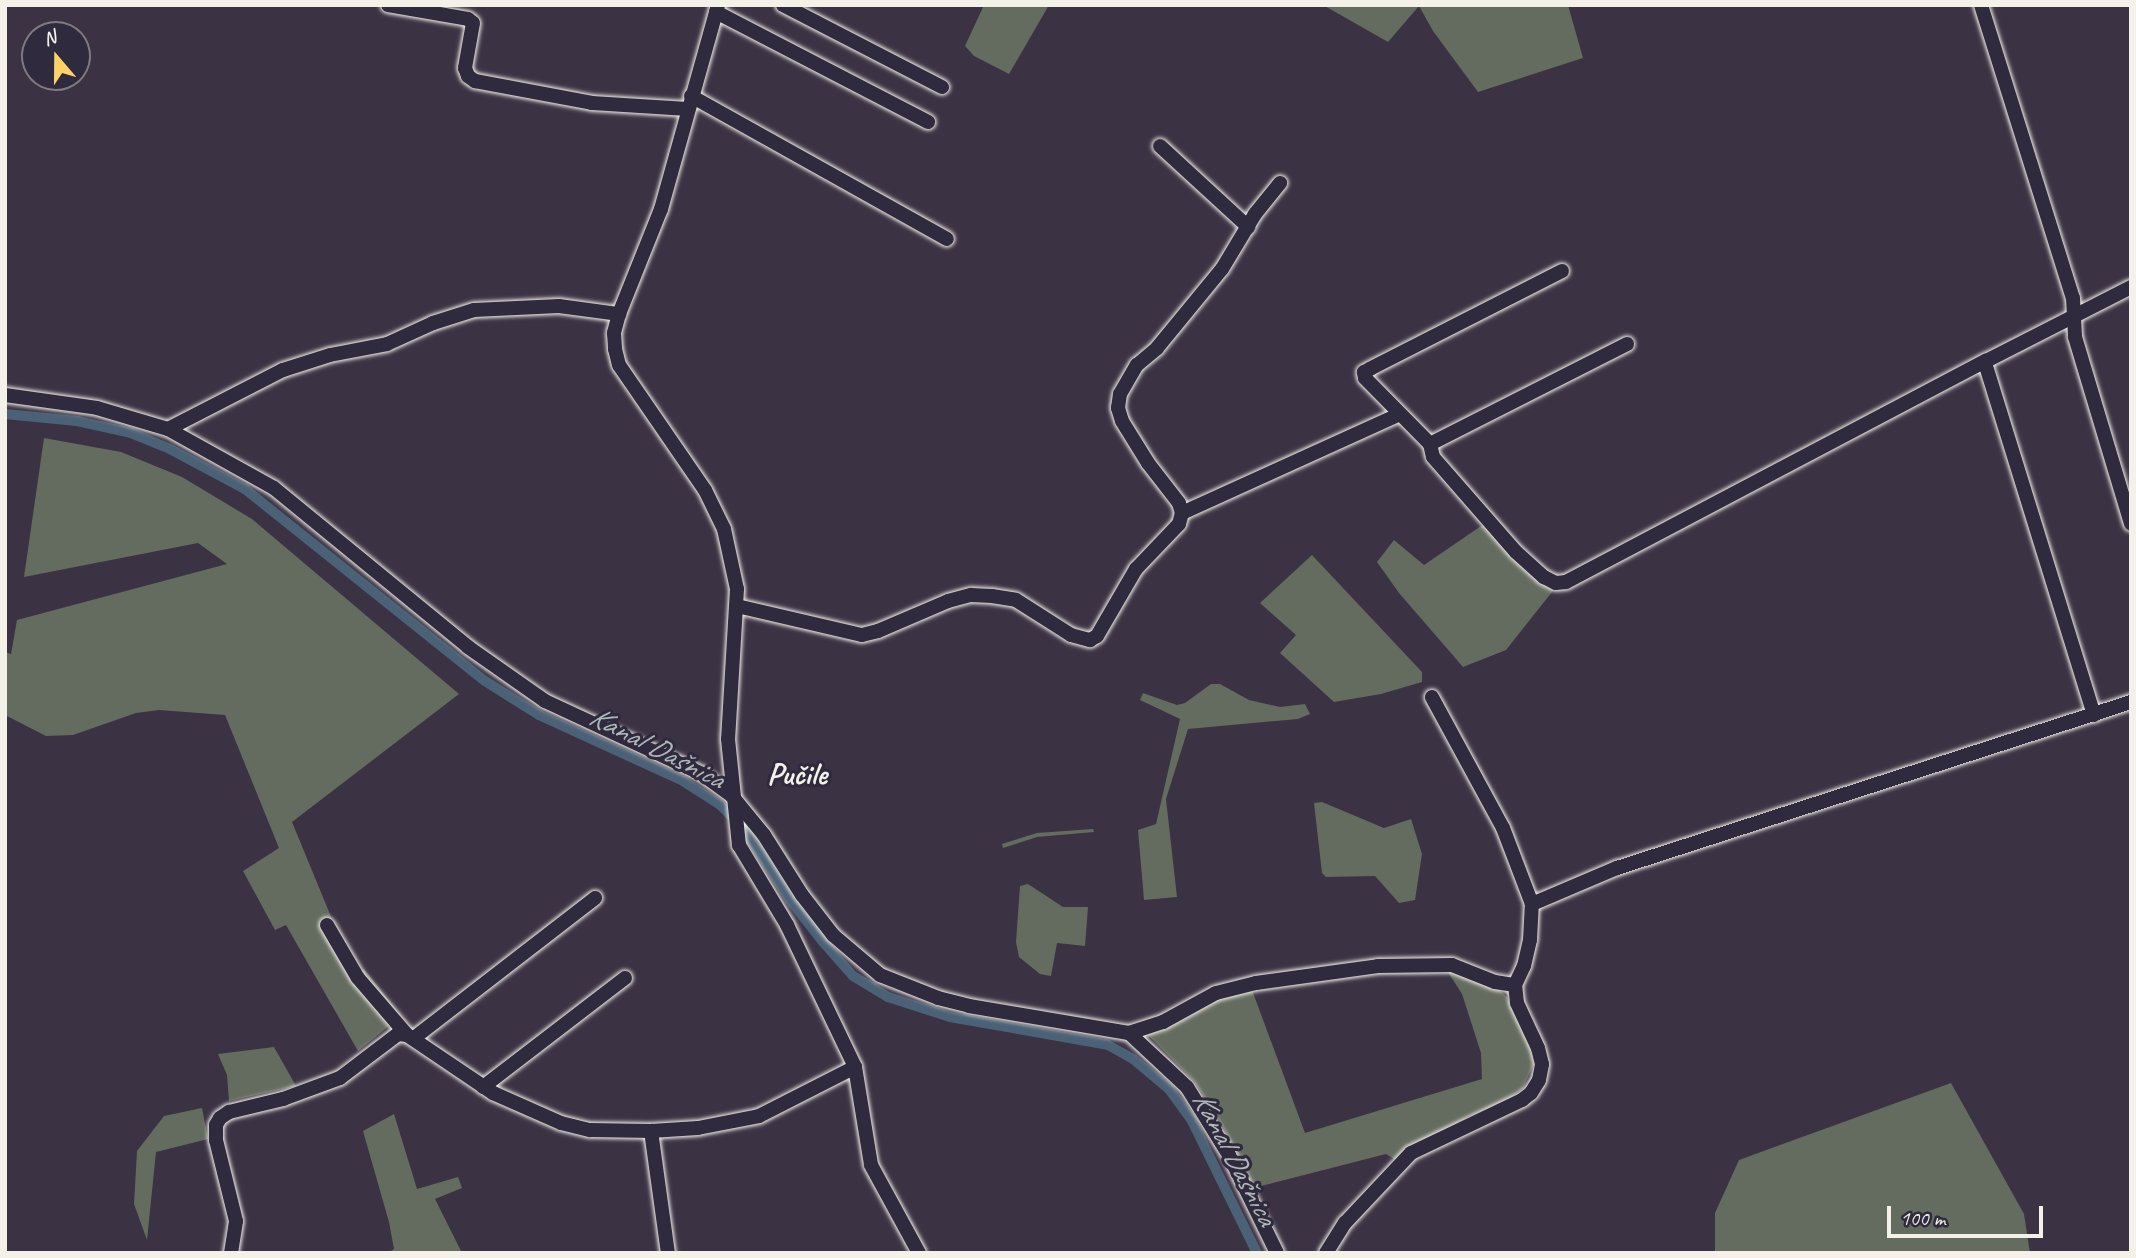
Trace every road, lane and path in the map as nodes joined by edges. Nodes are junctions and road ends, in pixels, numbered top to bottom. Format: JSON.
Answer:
{"nodes":[{"id":1,"x":388,"y":5,"type":"edge"},
{"id":2,"x":783,"y":5,"type":"edge"},
{"id":3,"x":1981,"y":5,"type":"edge"},
{"id":4,"x":717,"y":8,"type":"edge"},
{"id":5,"x":942,"y":87,"type":"dead end"},
{"id":6,"x":690,"y":102,"type":"junction"},
{"id":7,"x":928,"y":122,"type":"dead end"},
{"id":8,"x":1160,"y":146,"type":"dead end"},
{"id":9,"x":1280,"y":183,"type":"dead end"},
{"id":10,"x":1248,"y":227,"type":"junction"},
{"id":11,"x":947,"y":239,"type":"dead end"},
{"id":12,"x":1562,"y":271,"type":"dead end"},
{"id":13,"x":2131,"y":287,"type":"edge"},
{"id":14,"x":619,"y":314,"type":"junction"},
{"id":15,"x":2072,"y":317,"type":"junction"},
{"id":16,"x":1627,"y":344,"type":"dead end"},
{"id":17,"x":1986,"y":361,"type":"junction"},
{"id":18,"x":5,"y":395,"type":"edge"},
{"id":19,"x":1398,"y":415,"type":"junction"},
{"id":20,"x":168,"y":429,"type":"junction"},
{"id":21,"x":1430,"y":444,"type":"junction"},
{"id":22,"x":1182,"y":513,"type":"junction"},
{"id":23,"x":2131,"y":524,"type":"edge"},
{"id":24,"x":737,"y":606,"type":"junction"},
{"id":25,"x":1432,"y":696,"type":"dead end"},
{"id":26,"x":2131,"y":702,"type":"edge"},
{"id":27,"x":2094,"y":715,"type":"junction"},
{"id":28,"x":733,"y":800,"type":"junction"},
{"id":29,"x":595,"y":898,"type":"dead end"},
{"id":30,"x":1532,"y":904,"type":"junction"},
{"id":31,"x":327,"y":925,"type":"dead end"},
{"id":32,"x":625,"y":978,"type":"dead end"},
{"id":33,"x":1515,"y":985,"type":"junction"},
{"id":34,"x":1129,"y":1033,"type":"junction"},
{"id":35,"x":411,"y":1037,"type":"junction"},
{"id":36,"x":855,"y":1067,"type":"junction"},
{"id":37,"x":484,"y":1087,"type":"junction"},
{"id":38,"x":651,"y":1131,"type":"junction"},
{"id":39,"x":232,"y":1253,"type":"edge"},
{"id":40,"x":668,"y":1253,"type":"edge"},
{"id":41,"x":919,"y":1253,"type":"edge"},
{"id":42,"x":1277,"y":1253,"type":"edge"},
{"id":43,"x":1326,"y":1253,"type":"edge"}],
"edges":[{"from":1,"to":6,"type":"street"},
{"from":2,"to":5,"type":"street"},
{"from":3,"to":15,"type":"street"},
{"from":4,"to":6,"type":"street"},
{"from":4,"to":7,"type":"street"},
{"from":6,"to":11,"type":"street"},
{"from":6,"to":14,"type":"street"},
{"from":8,"to":10,"type":"street"},
{"from":9,"to":10,"type":"street"},
{"from":10,"to":22,"type":"street"},
{"from":12,"to":19,"type":"street"},
{"from":13,"to":15,"type":"street"},
{"from":14,"to":20,"type":"street"},
{"from":14,"to":24,"type":"street"},
{"from":15,"to":17,"type":"street"},
{"from":15,"to":23,"type":"street"},
{"from":16,"to":21,"type":"street"},
{"from":17,"to":21,"type":"street"},
{"from":17,"to":27,"type":"street"},
{"from":18,"to":20,"type":"street"},
{"from":19,"to":21,"type":"street"},
{"from":19,"to":22,"type":"street"},
{"from":20,"to":28,"type":"street"},
{"from":22,"to":24,"type":"street"},
{"from":24,"to":28,"type":"street"},
{"from":25,"to":30,"type":"street"},
{"from":26,"to":27,"type":"street"},
{"from":27,"to":30,"type":"street"},
{"from":28,"to":34,"type":"street"},
{"from":28,"to":36,"type":"street"},
{"from":29,"to":35,"type":"street"},
{"from":30,"to":33,"type":"street"},
{"from":31,"to":35,"type":"street"},
{"from":32,"to":37,"type":"street"},
{"from":33,"to":34,"type":"street"},
{"from":33,"to":43,"type":"street"},
{"from":34,"to":42,"type":"street"},
{"from":35,"to":37,"type":"street"},
{"from":35,"to":39,"type":"street"},
{"from":36,"to":38,"type":"street"},
{"from":36,"to":41,"type":"street"},
{"from":37,"to":38,"type":"street"},
{"from":38,"to":40,"type":"street"}]}
